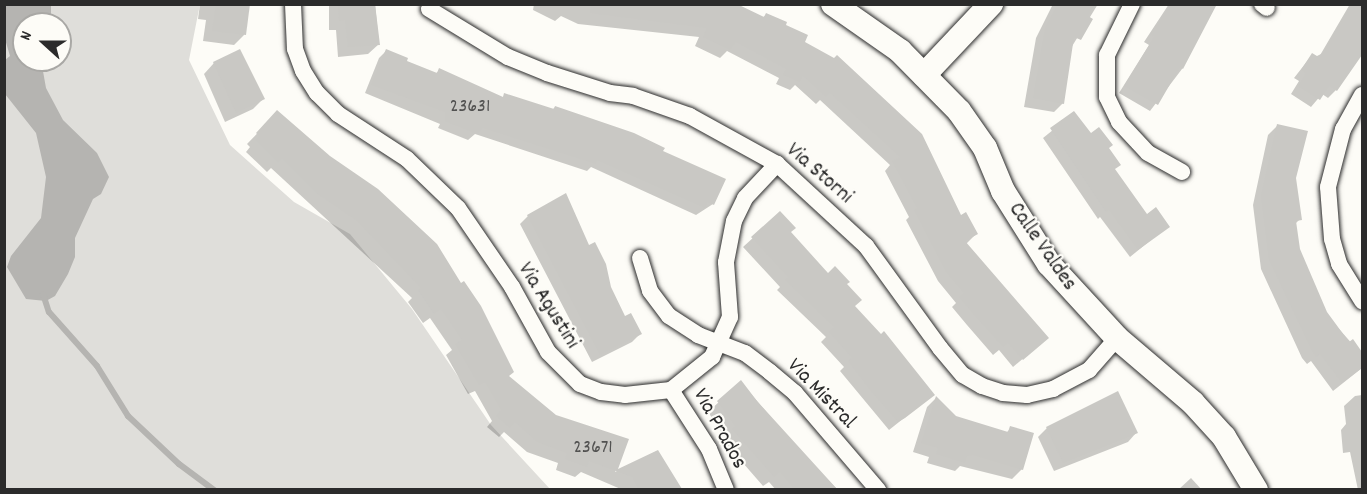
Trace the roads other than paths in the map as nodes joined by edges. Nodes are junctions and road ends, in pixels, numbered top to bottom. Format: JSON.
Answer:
{"nodes":[{"id":1,"x":292,"y":4,"type":"edge"},
{"id":2,"x":833,"y":4,"type":"edge"},
{"id":3,"x":991,"y":4,"type":"edge"},
{"id":4,"x":1132,"y":4,"type":"edge"},
{"id":5,"x":429,"y":9,"type":"dead end"},
{"id":6,"x":924,"y":75,"type":"junction"},
{"id":7,"x":1362,"y":95,"type":"edge"},
{"id":8,"x":777,"y":164,"type":"junction"},
{"id":9,"x":1182,"y":172,"type":"dead end"},
{"id":10,"x":640,"y":258,"type":"dead end"},
{"id":11,"x":1357,"y":282,"type":"edge"},
{"id":12,"x":1362,"y":301,"type":"edge"},
{"id":13,"x":1117,"y":338,"type":"junction"},
{"id":14,"x":721,"y":342,"type":"junction"},
{"id":15,"x":671,"y":390,"type":"junction"},
{"id":16,"x":726,"y":489,"type":"edge"},
{"id":17,"x":878,"y":489,"type":"edge"},
{"id":18,"x":1256,"y":489,"type":"edge"}],
"edges":[{"from":1,"to":15,"type":"street","name":"Via Agustini"},
{"from":2,"to":6,"type":"street","name":"Calle Valdes"},
{"from":3,"to":6,"type":"street"},
{"from":4,"to":9,"type":"street"},
{"from":5,"to":8,"type":"street","name":"Via Storni"},
{"from":6,"to":13,"type":"street","name":"Calle Valdes"},
{"from":7,"to":11,"type":"street"},
{"from":8,"to":13,"type":"street","name":"Via Storni"},
{"from":8,"to":14,"type":"street"},
{"from":10,"to":14,"type":"street","name":"Via Mistral"},
{"from":11,"to":12,"type":"street"},
{"from":13,"to":18,"type":"street","name":"Calle Valdes"},
{"from":14,"to":15,"type":"street"},
{"from":14,"to":17,"type":"street","name":"Via Mistral"},
{"from":15,"to":16,"type":"street","name":"Via Prados"}]}
